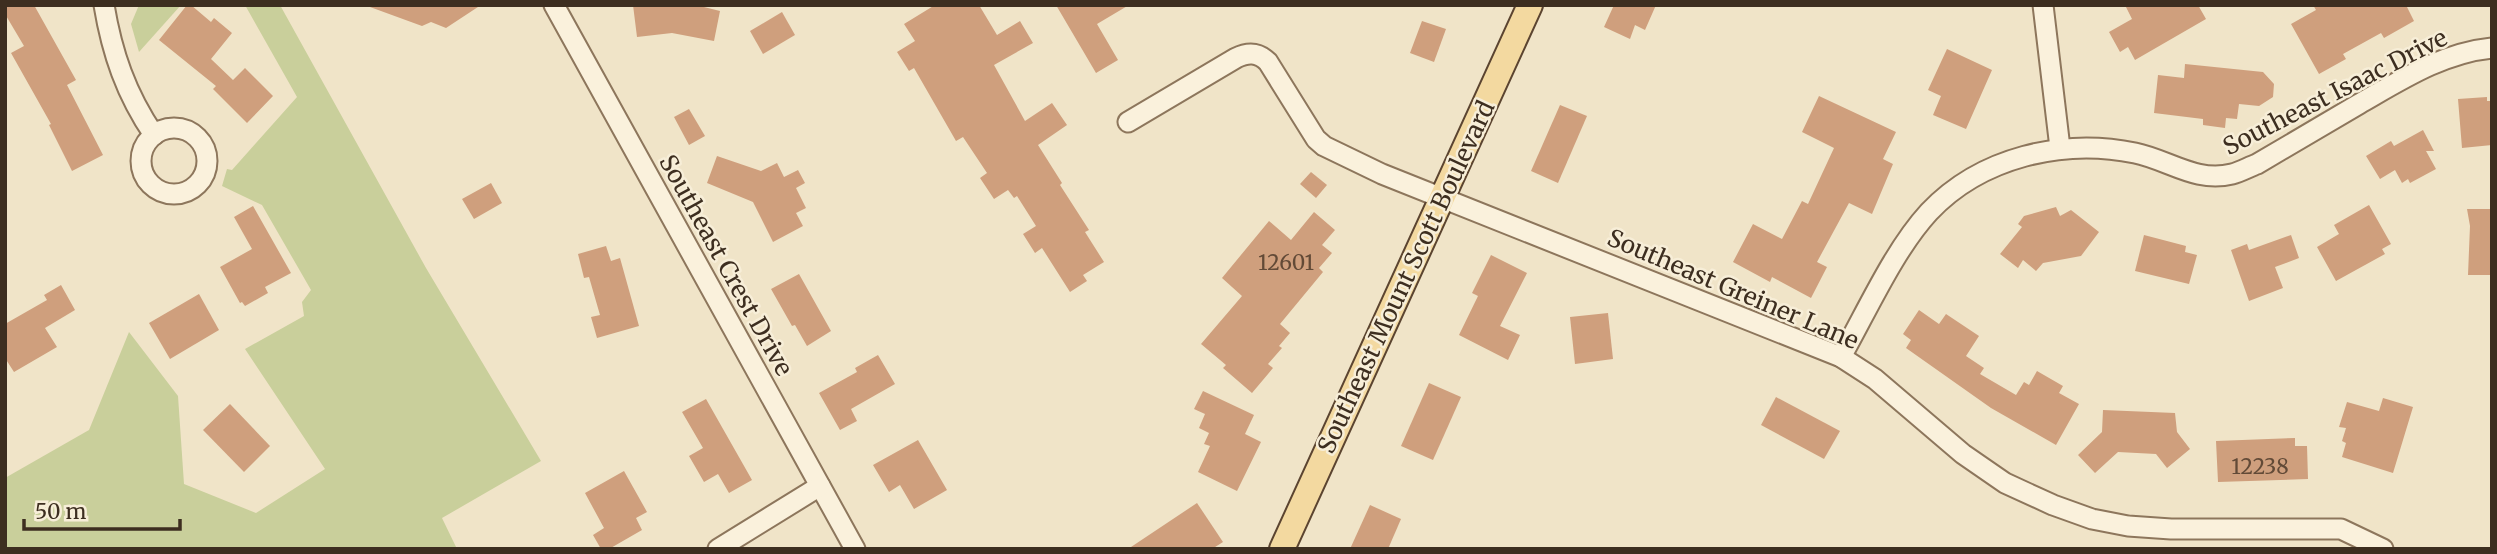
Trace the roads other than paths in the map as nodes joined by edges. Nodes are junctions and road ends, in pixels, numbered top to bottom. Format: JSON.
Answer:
{"nodes":[{"id":1,"x":104,"y":5,"type":"edge"},
{"id":2,"x":554,"y":5,"type":"edge"},
{"id":3,"x":1530,"y":5,"type":"edge"},
{"id":4,"x":2043,"y":5,"type":"edge"},
{"id":5,"x":2492,"y":48,"type":"edge"},
{"id":6,"x":1128,"y":122,"type":"dead end"},
{"id":7,"x":154,"y":135,"type":"dead end"},
{"id":8,"x":2060,"y":148,"type":"junction"},
{"id":9,"x":1443,"y":197,"type":"junction"},
{"id":10,"x":1841,"y":357,"type":"junction"},
{"id":11,"x":820,"y":486,"type":"junction"},
{"id":12,"x":718,"y":549,"type":"edge"},
{"id":13,"x":855,"y":549,"type":"edge"},
{"id":14,"x":1282,"y":549,"type":"edge"},
{"id":15,"x":2383,"y":549,"type":"edge"}],
"edges":[{"from":1,"to":7,"type":"street"},
{"from":2,"to":11,"type":"street","name":"Southeast Crest Drive"},
{"from":3,"to":9,"type":"main road","name":"Southeast Mount Scott Boulevard"},
{"from":4,"to":8,"type":"street"},
{"from":5,"to":8,"type":"street","name":"Southeast Isaac Drive"},
{"from":6,"to":9,"type":"street","name":"Southeast Greiner Lane"},
{"from":8,"to":10,"type":"street","name":"Southeast Isaac Drive"},
{"from":9,"to":10,"type":"street","name":"Southeast Greiner Lane"},
{"from":9,"to":14,"type":"main road","name":"Southeast Mount Scott Boulevard"},
{"from":10,"to":15,"type":"street","name":"Southeast Greiner Lane"},
{"from":11,"to":12,"type":"street"},
{"from":11,"to":13,"type":"street","name":"Southeast Crest Drive"}]}
